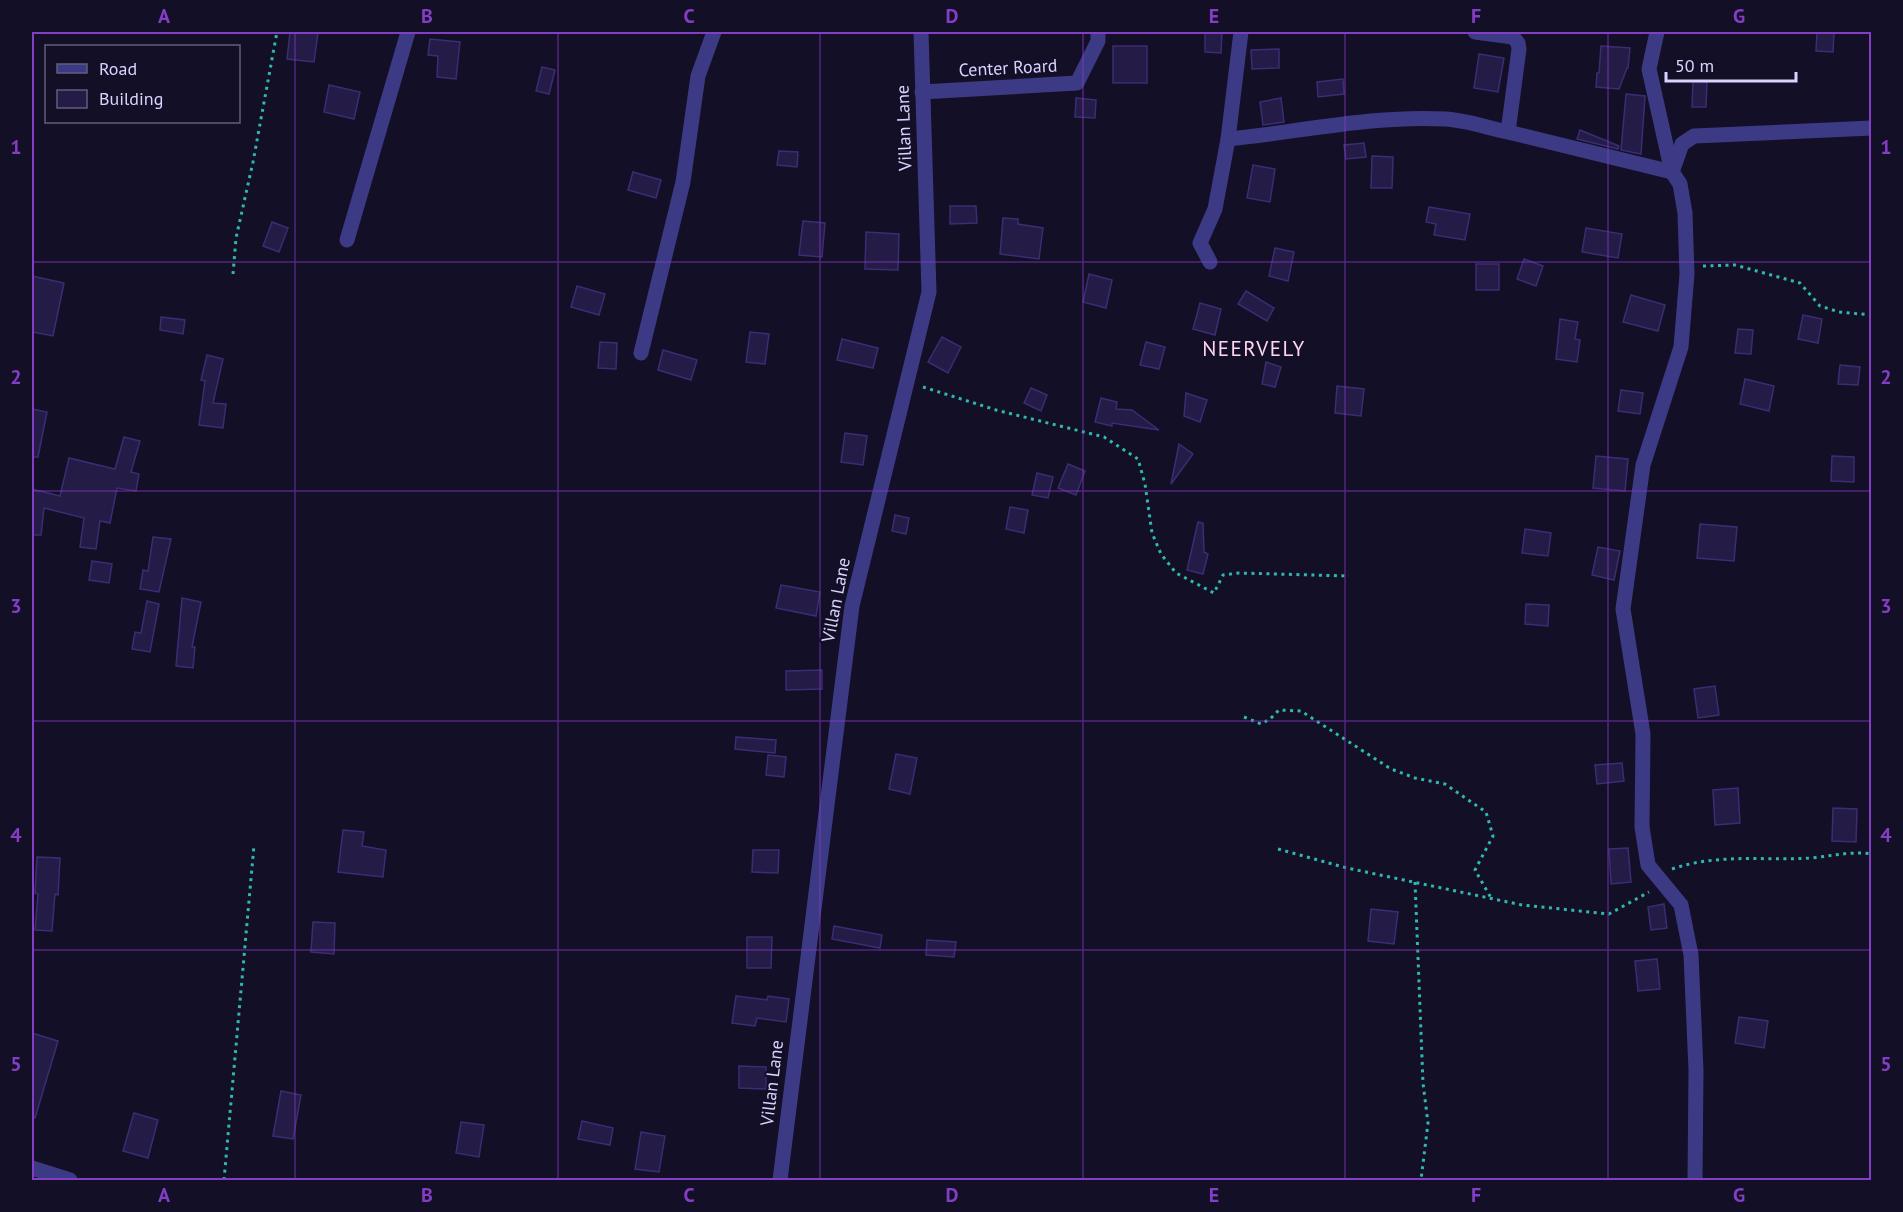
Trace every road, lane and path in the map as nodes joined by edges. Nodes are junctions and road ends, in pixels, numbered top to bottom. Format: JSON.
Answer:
{"nodes":[{"id":1,"x":277,"y":32,"type":"edge"},
{"id":2,"x":408,"y":32,"type":"edge"},
{"id":3,"x":714,"y":32,"type":"edge"},
{"id":4,"x":921,"y":32,"type":"edge"},
{"id":5,"x":1098,"y":32,"type":"edge"},
{"id":6,"x":1241,"y":32,"type":"edge"},
{"id":7,"x":1475,"y":32,"type":"edge"},
{"id":8,"x":1657,"y":32,"type":"edge"},
{"id":9,"x":922,"y":92,"type":"junction"},
{"id":10,"x":1872,"y":128,"type":"edge"},
{"id":11,"x":1508,"y":132,"type":"junction"},
{"id":12,"x":1228,"y":139,"type":"junction"},
{"id":13,"x":1672,"y":172,"type":"junction"},
{"id":14,"x":347,"y":240,"type":"dead end"},
{"id":15,"x":1210,"y":262,"type":"dead end"},
{"id":16,"x":1686,"y":269,"type":"junction"},
{"id":17,"x":233,"y":274,"type":"dead end"},
{"id":18,"x":1872,"y":315,"type":"edge"},
{"id":19,"x":641,"y":352,"type":"dead end"},
{"id":20,"x":907,"y":382,"type":"junction"},
{"id":21,"x":1349,"y":576,"type":"dead end"},
{"id":22,"x":1244,"y":717,"type":"dead end"},
{"id":23,"x":254,"y":845,"type":"dead end"},
{"id":24,"x":1278,"y":849,"type":"dead end"},
{"id":25,"x":1872,"y":854,"type":"edge"},
{"id":26,"x":1659,"y":879,"type":"junction"},
{"id":27,"x":1415,"y":882,"type":"junction"},
{"id":28,"x":1491,"y":898,"type":"junction"},
{"id":29,"x":32,"y":1168,"type":"edge"},
{"id":30,"x":70,"y":1180,"type":"edge"},
{"id":31,"x":224,"y":1180,"type":"edge"},
{"id":32,"x":780,"y":1180,"type":"edge"},
{"id":33,"x":1421,"y":1180,"type":"edge"},
{"id":34,"x":1695,"y":1180,"type":"edge"}],
"edges":[{"from":1,"to":17,"type":"path"},
{"from":2,"to":14,"type":"street"},
{"from":3,"to":19,"type":"street"},
{"from":4,"to":9,"type":"street","name":"Villan Lane"},
{"from":5,"to":9,"type":"street","name":"Center Roard"},
{"from":6,"to":12,"type":"street"},
{"from":7,"to":11,"type":"street"},
{"from":8,"to":13,"type":"street"},
{"from":9,"to":20,"type":"street","name":"Villan Lane"},
{"from":10,"to":13,"type":"street"},
{"from":11,"to":12,"type":"street"},
{"from":11,"to":13,"type":"street"},
{"from":12,"to":15,"type":"street"},
{"from":13,"to":16,"type":"street"},
{"from":16,"to":18,"type":"path"},
{"from":16,"to":26,"type":"street"},
{"from":20,"to":21,"type":"path"},
{"from":20,"to":32,"type":"street","name":"Villan Lane"},
{"from":22,"to":28,"type":"path"},
{"from":23,"to":31,"type":"path"},
{"from":24,"to":27,"type":"path"},
{"from":25,"to":26,"type":"path"},
{"from":26,"to":28,"type":"path"},
{"from":26,"to":34,"type":"street"},
{"from":27,"to":28,"type":"path"},
{"from":27,"to":33,"type":"path"},
{"from":29,"to":30,"type":"street"}]}
